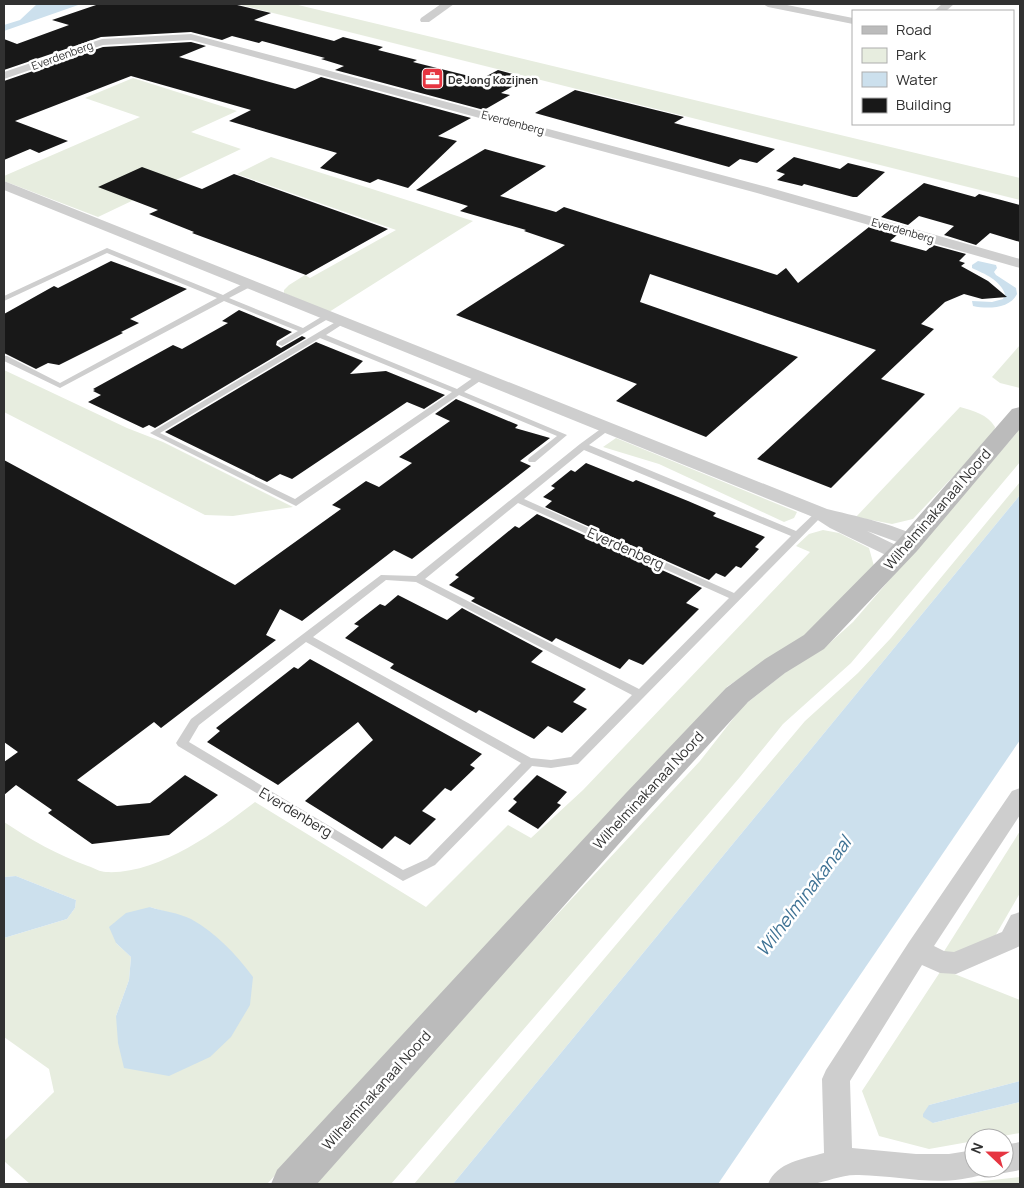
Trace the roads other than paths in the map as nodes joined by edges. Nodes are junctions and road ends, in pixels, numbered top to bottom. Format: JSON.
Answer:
{"nodes":[{"id":1,"x":449,"y":4,"type":"edge"},
{"id":2,"x":768,"y":4,"type":"edge"},
{"id":3,"x":425,"y":20,"type":"dead end"},
{"id":4,"x":852,"y":21,"type":"edge"},
{"id":5,"x":4,"y":76,"type":"edge"},
{"id":6,"x":4,"y":185,"type":"edge"},
{"id":7,"x":1020,"y":264,"type":"edge"},
{"id":8,"x":249,"y":284,"type":"junction"},
{"id":9,"x":223,"y":298,"type":"junction"},
{"id":10,"x":4,"y":299,"type":"edge"},
{"id":11,"x":335,"y":319,"type":"junction"},
{"id":12,"x":304,"y":331,"type":"junction"},
{"id":13,"x":319,"y":335,"type":"junction"},
{"id":14,"x":282,"y":344,"type":"dead end"},
{"id":15,"x":4,"y":358,"type":"edge"},
{"id":16,"x":480,"y":378,"type":"junction"},
{"id":17,"x":458,"y":392,"type":"junction"},
{"id":18,"x":1020,"y":414,"type":"edge"},
{"id":19,"x":606,"y":428,"type":"junction"},
{"id":20,"x":583,"y":446,"type":"junction"},
{"id":21,"x":532,"y":460,"type":"dead end"},
{"id":22,"x":517,"y":499,"type":"junction"},
{"id":23,"x":820,"y":513,"type":"junction"},
{"id":24,"x":797,"y":535,"type":"junction"},
{"id":25,"x":905,"y":547,"type":"junction"},
{"id":26,"x":418,"y":579,"type":"junction"},
{"id":27,"x":735,"y":597,"type":"junction"},
{"id":28,"x":306,"y":638,"type":"junction"},
{"id":29,"x":640,"y":695,"type":"junction"},
{"id":30,"x":529,"y":762,"type":"junction"},
{"id":31,"x":1020,"y":798,"type":"edge"},
{"id":32,"x":1020,"y":922,"type":"edge"},
{"id":33,"x":918,"y":950,"type":"junction"},
{"id":34,"x":839,"y":1162,"type":"junction"},
{"id":35,"x":964,"y":1166,"type":"edge"},
{"id":36,"x":291,"y":1184,"type":"edge"},
{"id":37,"x":783,"y":1184,"type":"edge"}],
"edges":[{"from":1,"to":3,"type":"street"},
{"from":2,"to":4,"type":"street"},
{"from":5,"to":7,"type":"street","name":"Everdenberg"},
{"from":6,"to":8,"type":"street"},
{"from":8,"to":9,"type":"lane"},
{"from":8,"to":11,"type":"street"},
{"from":9,"to":10,"type":"lane"},
{"from":9,"to":12,"type":"lane"},
{"from":9,"to":15,"type":"lane"},
{"from":11,"to":12,"type":"lane"},
{"from":11,"to":13,"type":"lane"},
{"from":11,"to":16,"type":"street"},
{"from":12,"to":14,"type":"lane"},
{"from":13,"to":17,"type":"lane"},
{"from":13,"to":17,"type":"lane"},
{"from":16,"to":17,"type":"lane"},
{"from":16,"to":19,"type":"street"},
{"from":17,"to":21,"type":"lane"},
{"from":18,"to":25,"type":"street","name":"Wilhelminakanaal Noord"},
{"from":19,"to":20,"type":"lane"},
{"from":19,"to":23,"type":"street"},
{"from":20,"to":22,"type":"lane"},
{"from":20,"to":24,"type":"lane"},
{"from":22,"to":26,"type":"lane"},
{"from":22,"to":27,"type":"lane","name":"Everdenberg"},
{"from":23,"to":24,"type":"lane"},
{"from":23,"to":25,"type":"street"},
{"from":24,"to":27,"type":"lane"},
{"from":25,"to":36,"type":"street","name":"Wilhelminakanaal Noord"},
{"from":26,"to":28,"type":"lane","name":"Everdenberg"},
{"from":26,"to":29,"type":"lane","name":"Everdenberg"},
{"from":27,"to":29,"type":"lane"},
{"from":28,"to":30,"type":"lane"},
{"from":28,"to":30,"type":"lane","name":"Everdenberg"},
{"from":29,"to":30,"type":"lane"},
{"from":31,"to":33,"type":"street"},
{"from":32,"to":33,"type":"street"},
{"from":33,"to":34,"type":"street"},
{"from":34,"to":35,"type":"street"},
{"from":34,"to":37,"type":"street"}]}
